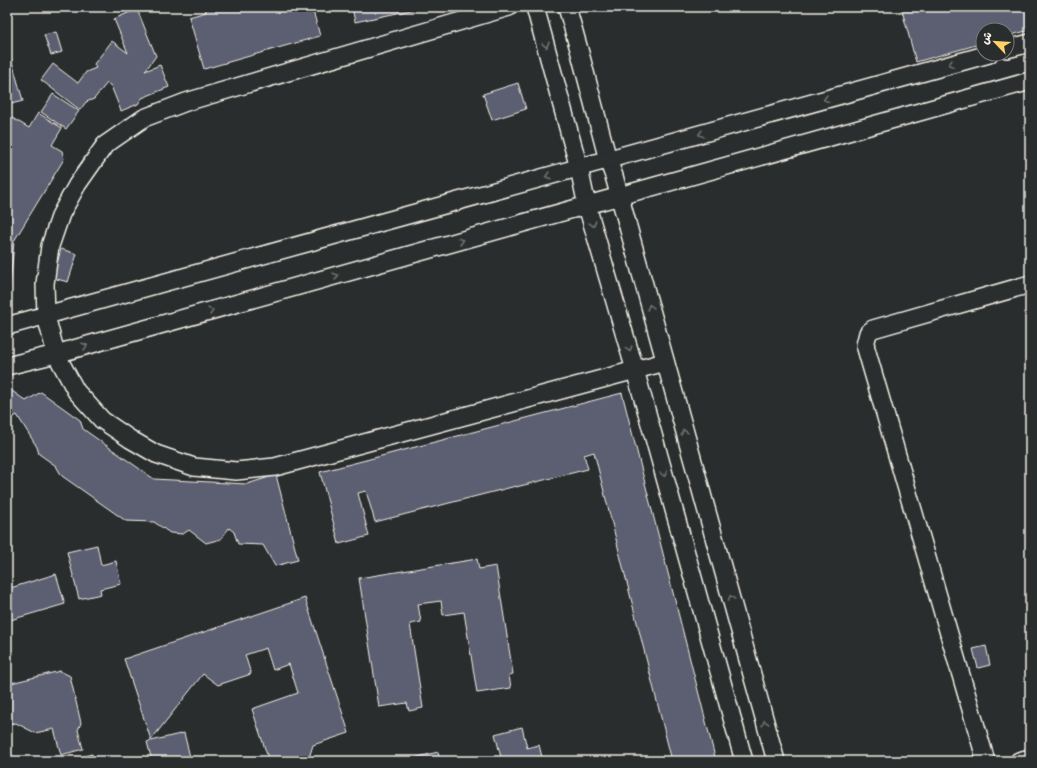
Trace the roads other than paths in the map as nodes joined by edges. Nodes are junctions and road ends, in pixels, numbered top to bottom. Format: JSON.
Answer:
{"nodes":[{"id":1,"x":509,"y":7,"type":"edge"},
{"id":2,"x":535,"y":7,"type":"edge"},
{"id":3,"x":567,"y":7,"type":"edge"},
{"id":4,"x":1030,"y":43,"type":"edge"},
{"id":5,"x":1015,"y":47,"type":"edge"},
{"id":6,"x":975,"y":58,"type":"edge"},
{"id":7,"x":1030,"y":81,"type":"edge"},
{"id":8,"x":608,"y":160,"type":"junction"},
{"id":9,"x":579,"y":168,"type":"junction"},
{"id":10,"x":619,"y":197,"type":"junction"},
{"id":11,"x":587,"y":206,"type":"junction"},
{"id":12,"x":1030,"y":284,"type":"edge"},
{"id":13,"x":46,"y":316,"type":"junction"},
{"id":14,"x":7,"y":326,"type":"edge"},
{"id":15,"x":56,"y":354,"type":"junction"},
{"id":16,"x":665,"y":362,"type":"junction"},
{"id":17,"x":7,"y":366,"type":"edge"},
{"id":18,"x":635,"y":370,"type":"junction"},
{"id":19,"x":1030,"y":758,"type":"edge"},
{"id":20,"x":744,"y":761,"type":"edge"},
{"id":21,"x":776,"y":761,"type":"edge"},
{"id":22,"x":986,"y":761,"type":"edge"},
{"id":23,"x":1019,"y":761,"type":"edge"}],
"edges":[{"from":1,"to":13,"type":"street"},
{"from":2,"to":9,"type":"street","one_way":true},
{"from":3,"to":8,"type":"street"},
{"from":4,"to":5,"type":"street"},
{"from":6,"to":8,"type":"street","one_way":true},
{"from":7,"to":10,"type":"street"},
{"from":8,"to":9,"type":"street"},
{"from":8,"to":10,"type":"street"},
{"from":9,"to":11,"type":"street"},
{"from":9,"to":13,"type":"street","one_way":true},
{"from":10,"to":11,"type":"street"},
{"from":16,"to":10,"type":"street","one_way":true},
{"from":15,"to":11,"type":"street","one_way":true},
{"from":11,"to":18,"type":"street","one_way":true},
{"from":12,"to":22,"type":"street"},
{"from":13,"to":14,"type":"street"},
{"from":13,"to":15,"type":"street"},
{"from":15,"to":17,"type":"street"},
{"from":15,"to":18,"type":"street"},
{"from":16,"to":18,"type":"street"},
{"from":21,"to":16,"type":"street","one_way":true},
{"from":18,"to":20,"type":"street","one_way":true},
{"from":19,"to":23,"type":"street"}]}
